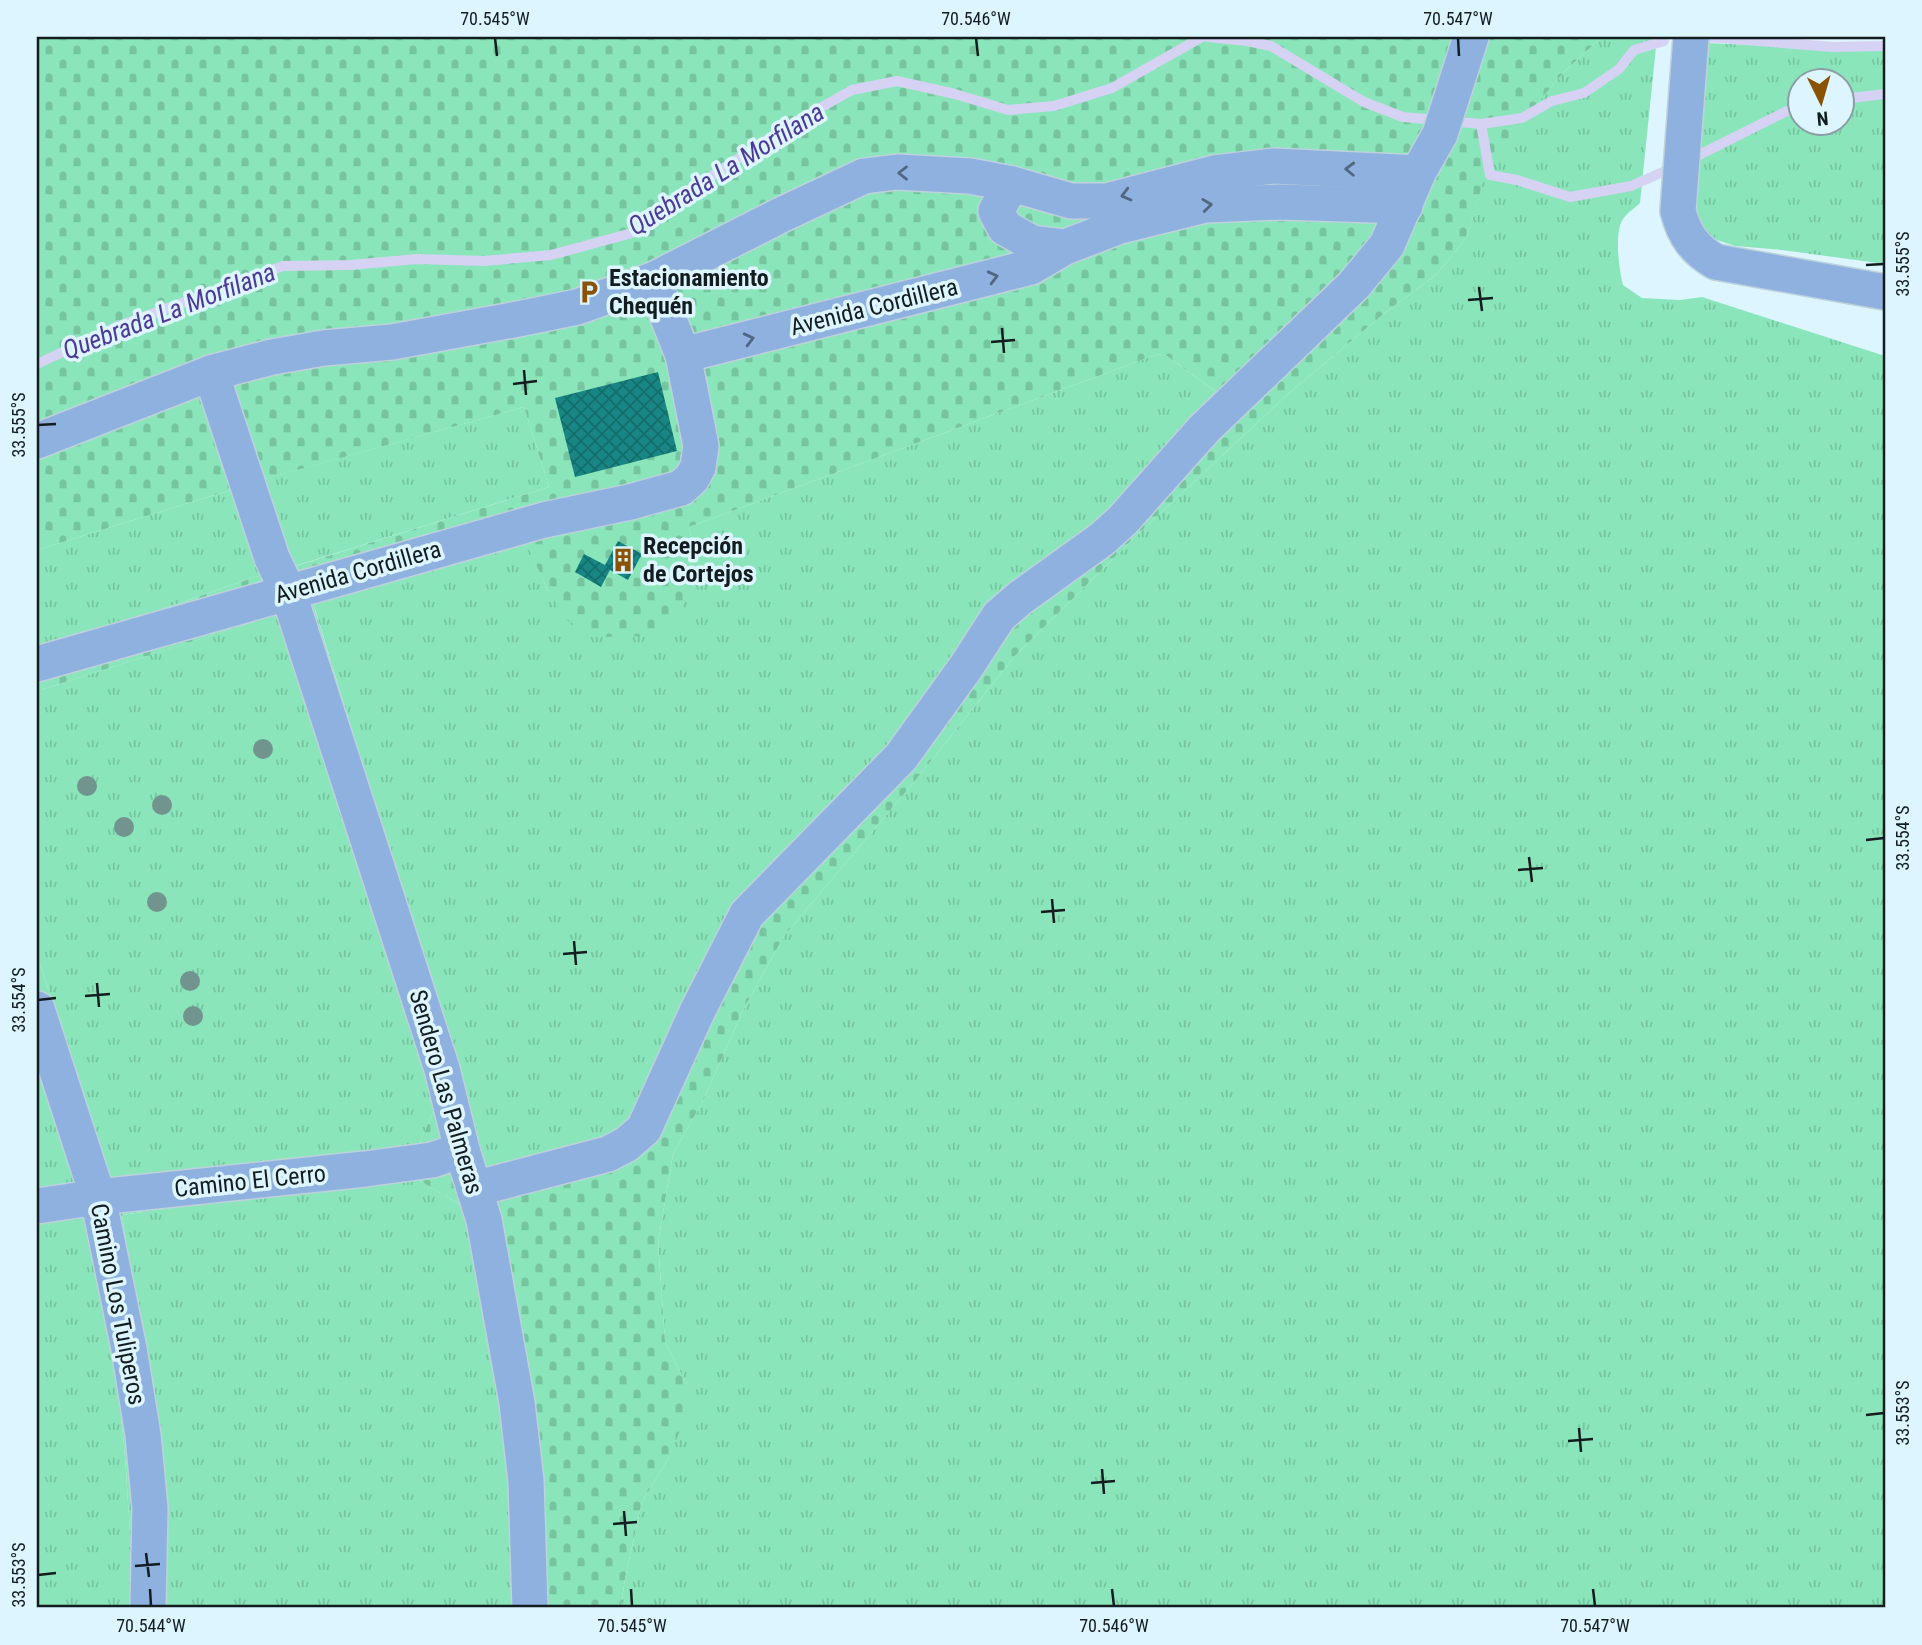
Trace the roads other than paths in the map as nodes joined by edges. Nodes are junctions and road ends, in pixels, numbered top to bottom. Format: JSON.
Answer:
{"nodes":[{"id":1,"x":1691,"y":37,"type":"edge"},
{"id":2,"x":1474,"y":38,"type":"edge"},
{"id":3,"x":1419,"y":173,"type":"junction"},
{"id":4,"x":1012,"y":184,"type":"junction"},
{"id":5,"x":1405,"y":205,"type":"junction"},
{"id":6,"x":1065,"y":247,"type":"junction"},
{"id":7,"x":653,"y":281,"type":"junction"},
{"id":8,"x":1885,"y":292,"type":"edge"},
{"id":9,"x":683,"y":355,"type":"junction"},
{"id":10,"x":211,"y":373,"type":"junction"},
{"id":11,"x":37,"y":442,"type":"edge"},
{"id":12,"x":288,"y":592,"type":"junction"},
{"id":13,"x":37,"y":664,"type":"edge"},
{"id":14,"x":37,"y":1009,"type":"edge"},
{"id":15,"x":461,"y":1150,"type":"junction"},
{"id":16,"x":474,"y":1189,"type":"junction"},
{"id":17,"x":98,"y":1197,"type":"junction"},
{"id":18,"x":37,"y":1206,"type":"edge"},
{"id":19,"x":148,"y":1608,"type":"edge"},
{"id":20,"x":530,"y":1608,"type":"edge"}],
"edges":[{"from":1,"to":8,"type":"street"},
{"from":2,"to":3,"type":"street"},
{"from":3,"to":4,"type":"street","one_way":true},
{"from":3,"to":5,"type":"street"},
{"from":4,"to":6,"type":"street"},
{"from":4,"to":7,"type":"street","one_way":true},
{"from":6,"to":5,"type":"street","name":"Avenida Cordillera","one_way":true},
{"from":5,"to":16,"type":"street"},
{"from":9,"to":6,"type":"street","name":"Avenida Cordillera","one_way":true},
{"from":7,"to":9,"type":"street"},
{"from":7,"to":10,"type":"street"},
{"from":9,"to":12,"type":"street","name":"Avenida Cordillera"},
{"from":10,"to":11,"type":"street"},
{"from":10,"to":12,"type":"street","name":"Sendero Las Palmeras"},
{"from":12,"to":13,"type":"street","name":"Avenida Cordillera"},
{"from":12,"to":15,"type":"street","name":"Sendero Las Palmeras"},
{"from":14,"to":17,"type":"street","name":"Camino Los Tuliperos"},
{"from":15,"to":16,"type":"street","name":"Sendero Las Palmeras"},
{"from":15,"to":17,"type":"street","name":"Camino El Cerro"},
{"from":16,"to":20,"type":"street","name":"Sendero Las Palmeras"},
{"from":17,"to":18,"type":"street","name":"Camino El Cerro"},
{"from":17,"to":19,"type":"street","name":"Camino Los Tuliperos"}]}
